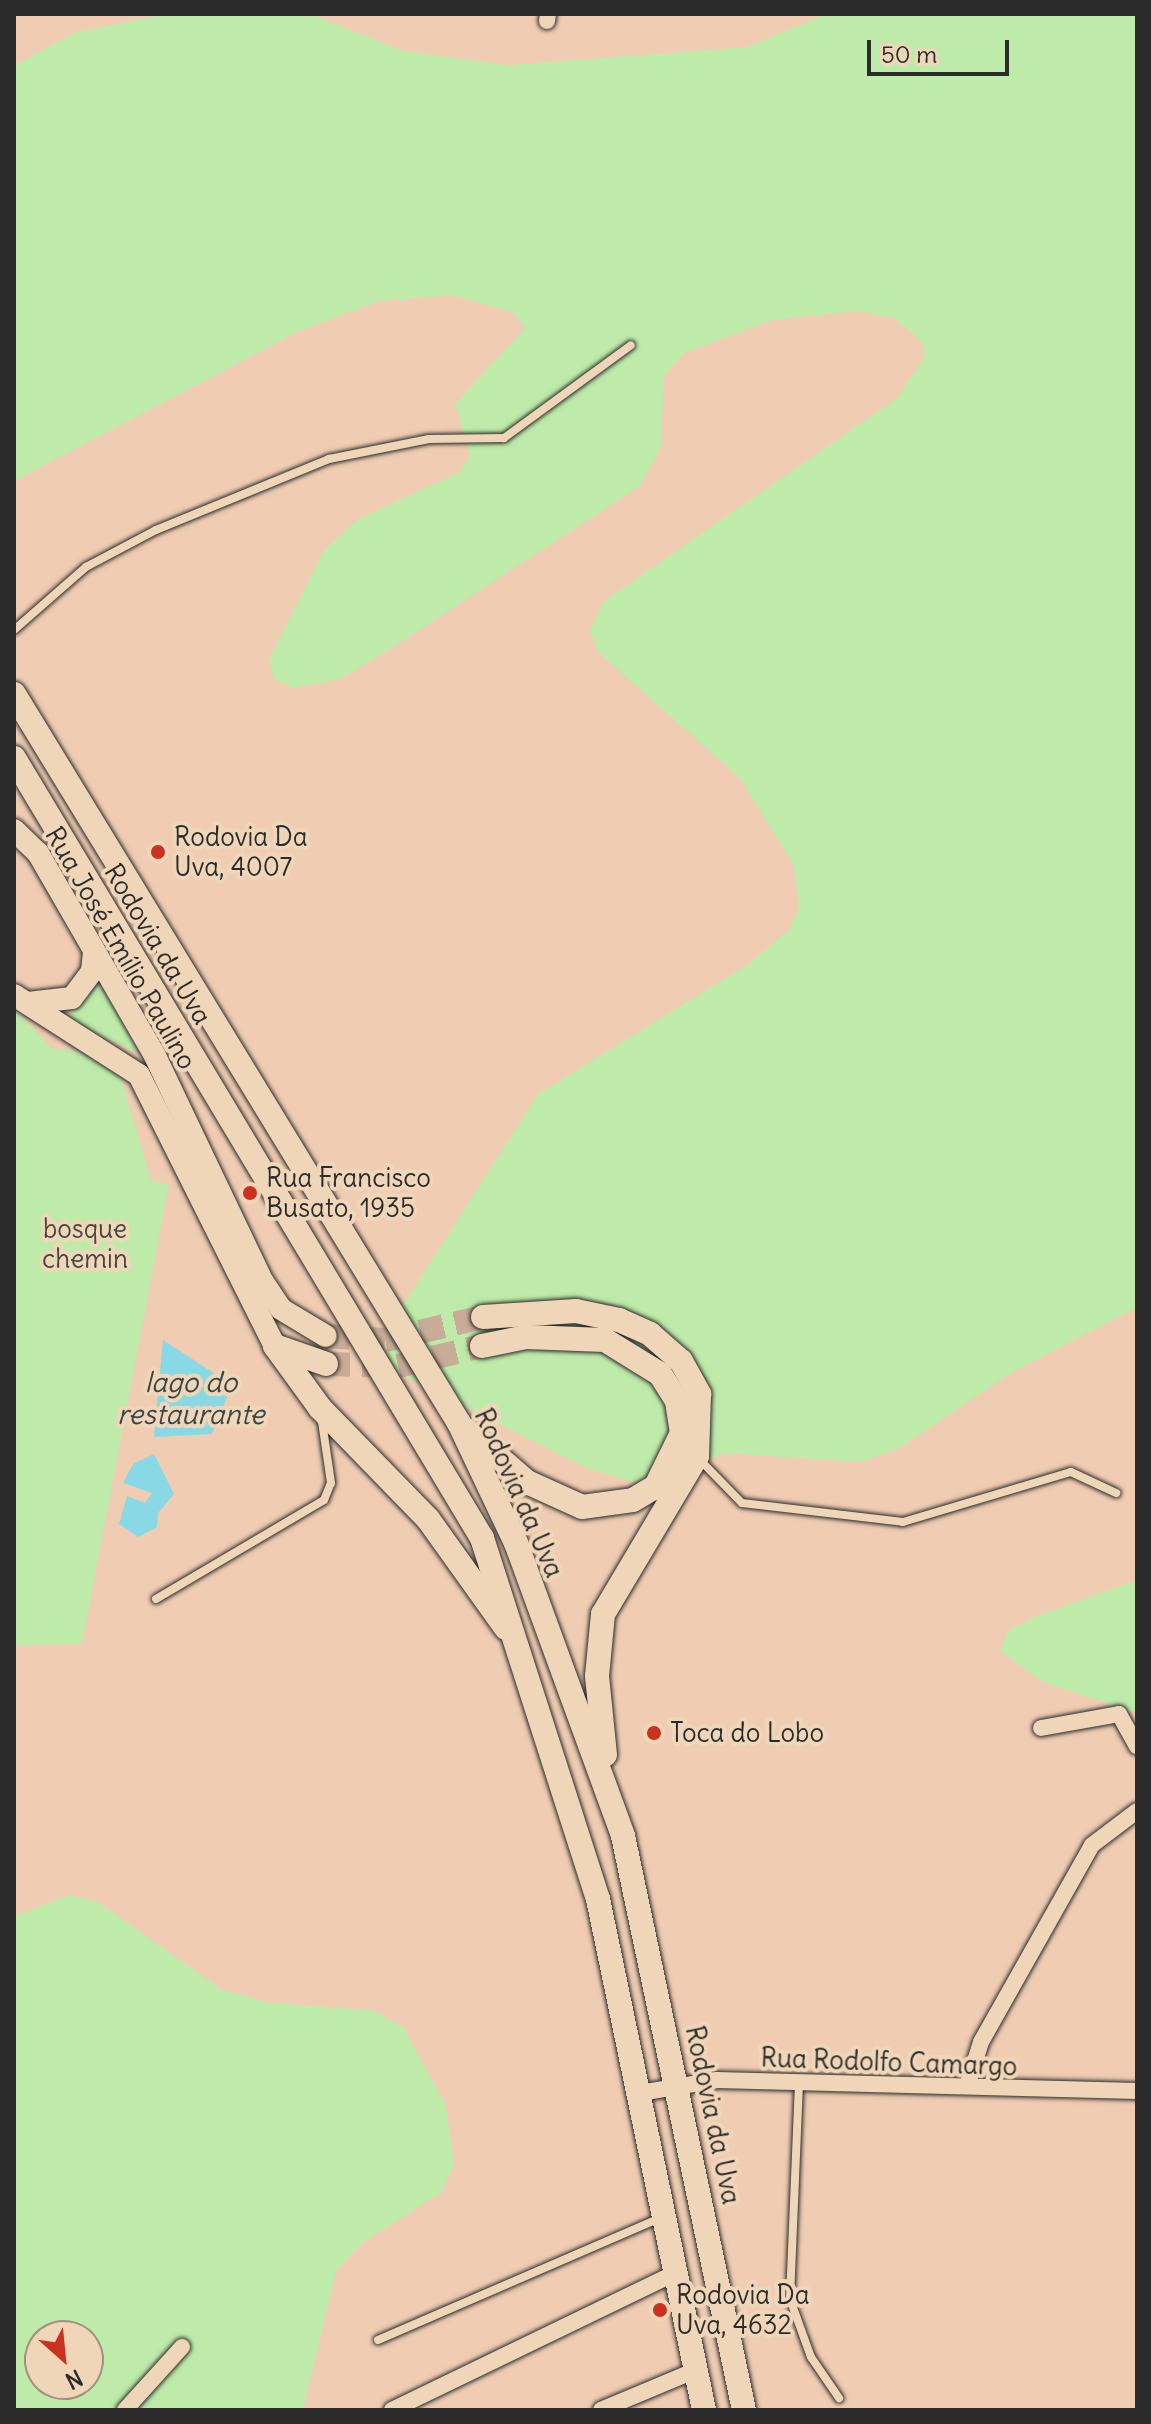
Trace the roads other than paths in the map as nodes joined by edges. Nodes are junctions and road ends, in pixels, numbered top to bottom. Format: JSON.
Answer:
{"nodes":[{"id":1,"x":631,"y":345,"type":"dead end"},
{"id":2,"x":14,"y":630,"type":"edge"},
{"id":3,"x":14,"y":694,"type":"edge"},
{"id":4,"x":14,"y":758,"type":"edge"},
{"id":5,"x":14,"y":830,"type":"edge"},
{"id":6,"x":94,"y":953,"type":"junction"},
{"id":7,"x":17,"y":1002,"type":"edge"},
{"id":8,"x":483,"y":1317,"type":"tunnel mouth"},
{"id":9,"x":326,"y":1336,"type":"tunnel mouth"},
{"id":10,"x":275,"y":1346,"type":"junction"},
{"id":11,"x":482,"y":1346,"type":"tunnel mouth"},
{"id":12,"x":326,"y":1364,"type":"tunnel mouth"},
{"id":13,"x":320,"y":1408,"type":"junction"},
{"id":14,"x":459,"y":1423,"type":"junction"},
{"id":15,"x":697,"y":1456,"type":"junction"},
{"id":16,"x":1116,"y":1493,"type":"dead end"},
{"id":17,"x":156,"y":1599,"type":"dead end"},
{"id":18,"x":518,"y":1645,"type":"junction"},
{"id":19,"x":1041,"y":1728,"type":"dead end"},
{"id":20,"x":1137,"y":1746,"type":"edge"},
{"id":21,"x":610,"y":1794,"type":"junction"},
{"id":22,"x":1137,"y":1811,"type":"edge"},
{"id":23,"x":799,"y":2082,"type":"junction"},
{"id":24,"x":679,"y":2085,"type":"junction"},
{"id":25,"x":967,"y":2086,"type":"junction"},
{"id":26,"x":1137,"y":2091,"type":"edge"},
{"id":27,"x":640,"y":2093,"type":"junction"},
{"id":28,"x":666,"y":2215,"type":"junction"},
{"id":29,"x":677,"y":2272,"type":"junction"},
{"id":30,"x":378,"y":2340,"type":"dead end"},
{"id":31,"x":182,"y":2347,"type":"dead end"},
{"id":32,"x":696,"y":2370,"type":"junction"},
{"id":33,"x":839,"y":2398,"type":"dead end"},
{"id":34,"x":125,"y":2410,"type":"edge"},
{"id":35,"x":392,"y":2410,"type":"edge"},
{"id":36,"x":601,"y":2410,"type":"edge"},
{"id":37,"x":704,"y":2410,"type":"edge"},
{"id":38,"x":744,"y":2410,"type":"edge"}],
"edges":[{"from":1,"to":2,"type":"lane"},
{"from":3,"to":14,"type":"main road","name":"Rodovia da Uva"},
{"from":4,"to":18,"type":"main road","name":"Rodovia da Uva"},
{"from":5,"to":6,"type":"street","name":"Rua José Emílio Paulino"},
{"from":6,"to":7,"type":"street"},
{"from":6,"to":9,"type":"street","name":"Rua José Emílio Paulino"},
{"from":7,"to":10,"type":"street","name":"Rua José Emílio Paulino"},
{"from":8,"to":15,"type":"main road"},
{"from":10,"to":12,"type":"main road"},
{"from":10,"to":13,"type":"main road"},
{"from":11,"to":14,"type":"main road"},
{"from":13,"to":17,"type":"lane"},
{"from":13,"to":18,"type":"main road"},
{"from":14,"to":21,"type":"main road","name":"Rodovia da Uva"},
{"from":15,"to":16,"type":"lane"},
{"from":15,"to":21,"type":"main road"},
{"from":18,"to":27,"type":"main road","name":"Rodovia da Uva"},
{"from":19,"to":20,"type":"street"},
{"from":21,"to":24,"type":"main road","name":"Rodovia da Uva"},
{"from":22,"to":25,"type":"street"},
{"from":23,"to":24,"type":"street","name":"Rua Rodolfo Camargo"},
{"from":23,"to":25,"type":"street","name":"Rua Rodolfo Camargo"},
{"from":23,"to":33,"type":"lane"},
{"from":24,"to":27,"type":"street","name":"Rua Rodolfo Camargo"},
{"from":24,"to":38,"type":"main road","name":"Rodovia da Uva"},
{"from":25,"to":26,"type":"street","name":"Rua Rodolfo Camargo"},
{"from":27,"to":28,"type":"main road","name":"Rodovia da Uva"},
{"from":28,"to":29,"type":"main road","name":"Rodovia da Uva"},
{"from":28,"to":30,"type":"lane"},
{"from":29,"to":32,"type":"main road","name":"Rodovia da Uva"},
{"from":29,"to":35,"type":"street"},
{"from":31,"to":34,"type":"street"},
{"from":32,"to":36,"type":"street"},
{"from":32,"to":37,"type":"main road","name":"Rodovia da Uva"}]}
